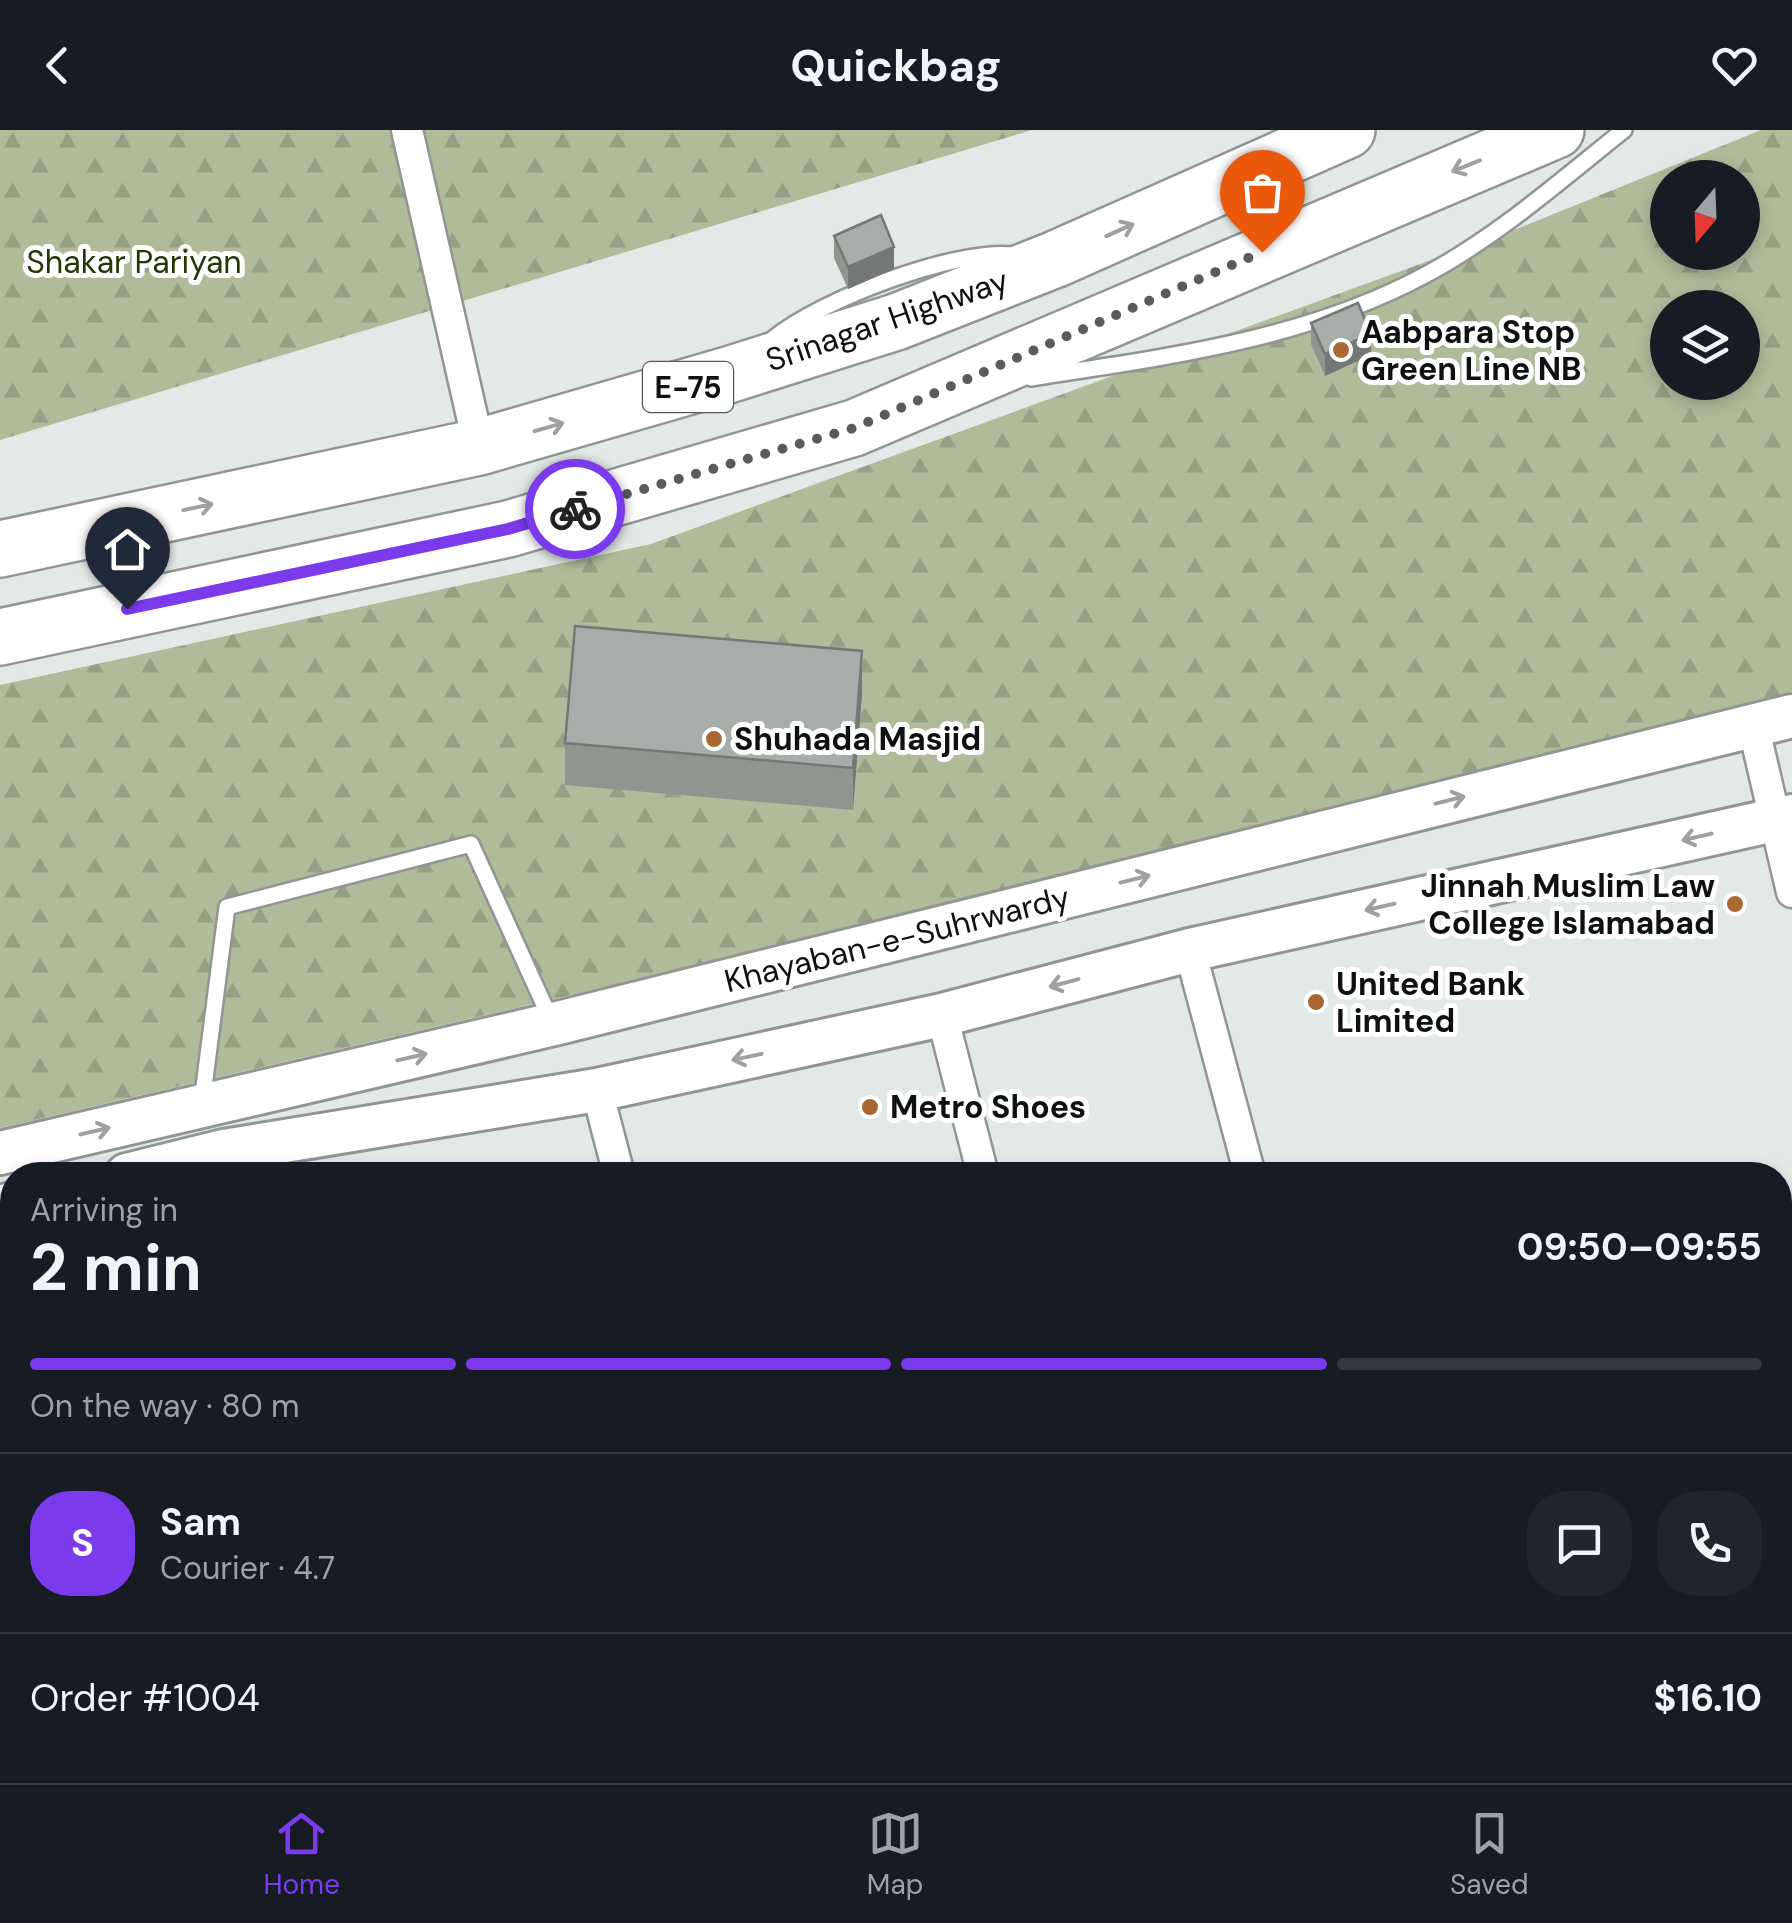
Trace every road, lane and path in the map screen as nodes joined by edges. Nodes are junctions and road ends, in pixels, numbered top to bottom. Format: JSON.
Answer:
{"nodes":[{"id":1,"x":407,"y":130,"type":"edge"},
{"id":2,"x":1347,"y":130,"type":"edge"},
{"id":3,"x":1556,"y":130,"type":"edge"},
{"id":4,"x":1624,"y":130,"type":"edge"},
{"id":5,"x":940,"y":392,"type":"junction"},
{"id":6,"x":479,"y":447,"type":"junction"},
{"id":7,"x":0,"y":550,"type":"edge"},
{"id":8,"x":4,"y":637,"type":"edge"},
{"id":9,"x":1772,"y":721,"type":"edge"},
{"id":10,"x":1784,"y":817,"type":"edge"},
{"id":11,"x":1792,"y":892,"type":"edge"},
{"id":12,"x":1190,"y":950,"type":"junction"},
{"id":13,"x":942,"y":1015,"type":"junction"},
{"id":14,"x":554,"y":1024,"type":"junction"},
{"id":15,"x":597,"y":1090,"type":"junction"},
{"id":16,"x":202,"y":1106,"type":"junction"},
{"id":17,"x":0,"y":1152,"type":"edge"},
{"id":18,"x":232,"y":1162,"type":"edge"},
{"id":19,"x":616,"y":1162,"type":"edge"},
{"id":20,"x":981,"y":1162,"type":"edge"},
{"id":21,"x":1247,"y":1162,"type":"edge"}],
"edges":[{"from":1,"to":6,"type":"street"},
{"from":6,"to":2,"type":"highway","name":"Srinagar Highway","number":"E-75","one_way":true},
{"from":3,"to":5,"type":"highway","one_way":true},
{"from":4,"to":5,"type":"lane"},
{"from":5,"to":8,"type":"highway"},
{"from":7,"to":6,"type":"highway","name":"Srinagar Highway","number":"E-75","one_way":true},
{"from":9,"to":10,"type":"street"},
{"from":14,"to":9,"type":"main road","name":"Khayaban-e-Suhrwardy","one_way":true},
{"from":10,"to":11,"type":"street"},
{"from":10,"to":12,"type":"main road","one_way":true},
{"from":12,"to":13,"type":"main road","one_way":true},
{"from":12,"to":21,"type":"street"},
{"from":13,"to":15,"type":"main road","one_way":true},
{"from":13,"to":20,"type":"street"},
{"from":16,"to":14,"type":"main road","name":"Khayaban-e-Suhrwardy","one_way":true},
{"from":14,"to":16,"type":"lane"},
{"from":15,"to":18,"type":"main road"},
{"from":15,"to":19,"type":"street"},
{"from":17,"to":16,"type":"main road","name":"Khayaban-e-Suhrwardy","one_way":true}]}
